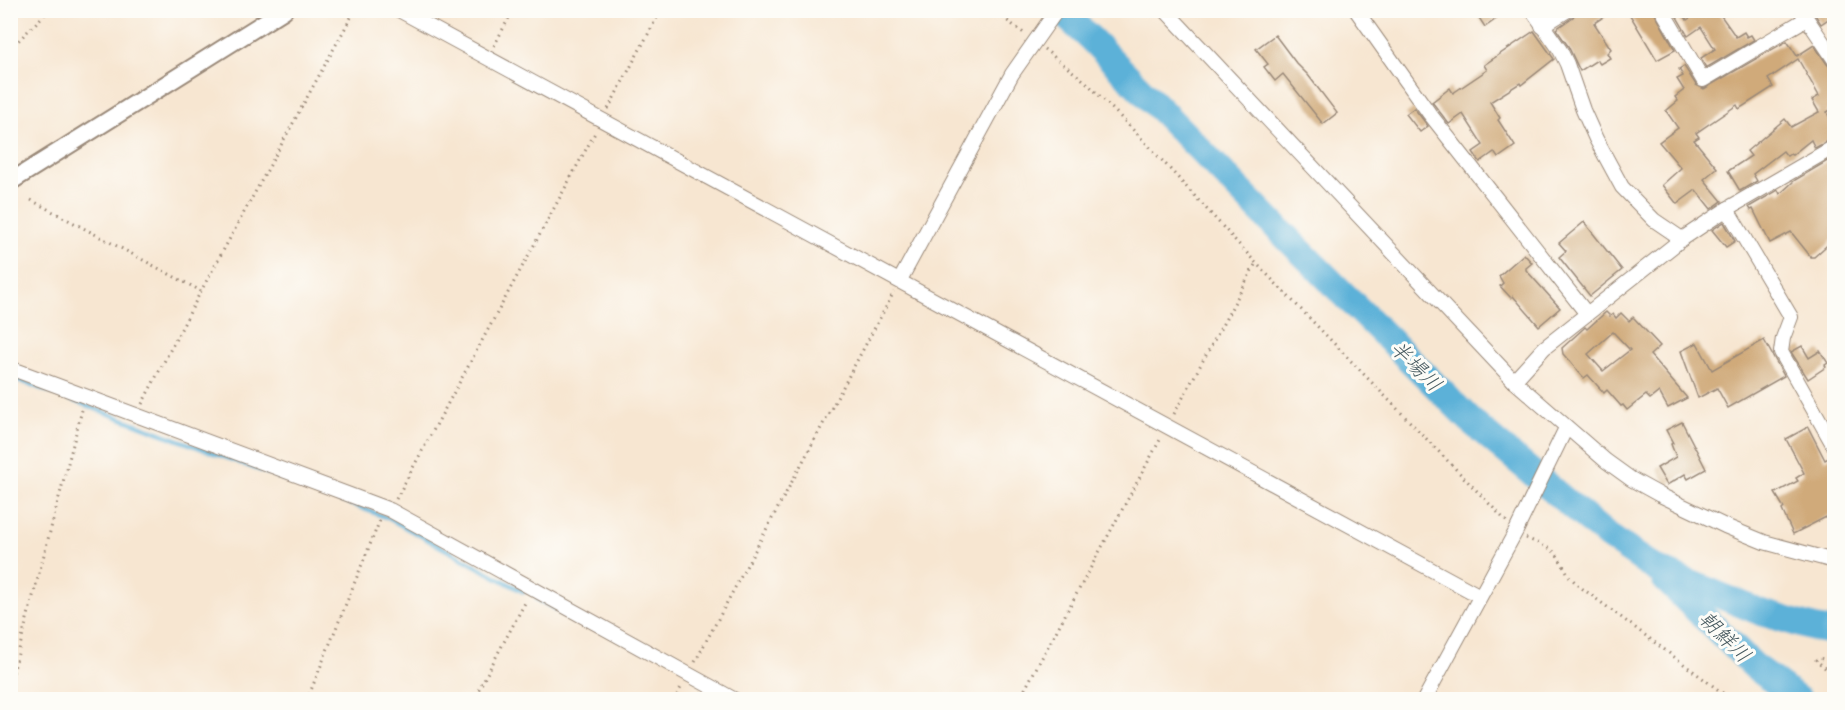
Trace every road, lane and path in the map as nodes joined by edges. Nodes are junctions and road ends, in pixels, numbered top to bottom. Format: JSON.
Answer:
{"nodes":[{"id":1,"x":49,"y":10,"type":"edge"},
{"id":2,"x":284,"y":10,"type":"edge"},
{"id":3,"x":355,"y":10,"type":"edge"},
{"id":4,"x":399,"y":10,"type":"edge"},
{"id":5,"x":513,"y":10,"type":"edge"},
{"id":6,"x":661,"y":10,"type":"edge"},
{"id":7,"x":993,"y":10,"type":"edge"},
{"id":8,"x":1057,"y":10,"type":"edge"},
{"id":9,"x":1165,"y":10,"type":"edge"},
{"id":10,"x":1356,"y":10,"type":"edge"},
{"id":11,"x":1532,"y":10,"type":"edge"},
{"id":12,"x":1568,"y":10,"type":"edge"},
{"id":13,"x":1662,"y":10,"type":"edge"},
{"id":14,"x":1803,"y":15,"type":"edge"},
{"id":15,"x":1542,"y":26,"type":"junction"},
{"id":16,"x":1036,"y":39,"type":"junction"},
{"id":17,"x":10,"y":49,"type":"edge"},
{"id":18,"x":487,"y":58,"type":"junction"},
{"id":19,"x":1834,"y":59,"type":"edge"},
{"id":20,"x":602,"y":121,"type":"junction"},
{"id":21,"x":1834,"y":147,"type":"edge"},
{"id":22,"x":10,"y":182,"type":"edge"},
{"id":23,"x":31,"y":200,"type":"dead end"},
{"id":24,"x":1727,"y":209,"type":"junction"},
{"id":25,"x":1682,"y":239,"type":"junction"},
{"id":26,"x":1256,"y":263,"type":"junction"},
{"id":27,"x":900,"y":280,"type":"junction"},
{"id":28,"x":201,"y":291,"type":"junction"},
{"id":29,"x":1587,"y":314,"type":"junction"},
{"id":30,"x":10,"y":368,"type":"edge"},
{"id":31,"x":1514,"y":381,"type":"junction"},
{"id":32,"x":82,"y":409,"type":"dead end"},
{"id":33,"x":136,"y":416,"type":"junction"},
{"id":34,"x":1167,"y":427,"type":"junction"},
{"id":35,"x":1564,"y":431,"type":"junction"},
{"id":36,"x":1834,"y":446,"type":"edge"},
{"id":37,"x":385,"y":514,"type":"junction"},
{"id":38,"x":1518,"y":528,"type":"junction"},
{"id":39,"x":1834,"y":561,"type":"edge"},
{"id":40,"x":533,"y":589,"type":"junction"},
{"id":41,"x":1480,"y":596,"type":"junction"},
{"id":42,"x":1834,"y":662,"type":"edge"},
{"id":43,"x":688,"y":674,"type":"junction"},
{"id":44,"x":1834,"y":676,"type":"edge"},
{"id":45,"x":10,"y":684,"type":"edge"},
{"id":46,"x":307,"y":699,"type":"edge"},
{"id":47,"x":473,"y":699,"type":"edge"},
{"id":48,"x":735,"y":699,"type":"edge"},
{"id":49,"x":1019,"y":699,"type":"edge"},
{"id":50,"x":1424,"y":699,"type":"edge"},
{"id":51,"x":1732,"y":699,"type":"edge"}],
"edges":[{"from":1,"to":17,"type":"path"},
{"from":2,"to":22,"type":"street"},
{"from":3,"to":28,"type":"path"},
{"from":4,"to":18,"type":"street"},
{"from":5,"to":18,"type":"path"},
{"from":6,"to":20,"type":"path"},
{"from":7,"to":16,"type":"path"},
{"from":8,"to":16,"type":"street"},
{"from":9,"to":31,"type":"street"},
{"from":10,"to":29,"type":"street"},
{"from":11,"to":15,"type":"street"},
{"from":12,"to":15,"type":"street"},
{"from":13,"to":14,"type":"street"},
{"from":14,"to":19,"type":"street"},
{"from":15,"to":25,"type":"street"},
{"from":16,"to":26,"type":"path"},
{"from":16,"to":27,"type":"street"},
{"from":18,"to":20,"type":"street"},
{"from":20,"to":27,"type":"street"},
{"from":20,"to":37,"type":"path"},
{"from":21,"to":24,"type":"street"},
{"from":23,"to":28,"type":"path"},
{"from":24,"to":25,"type":"street"},
{"from":24,"to":36,"type":"street"},
{"from":25,"to":29,"type":"street"},
{"from":26,"to":34,"type":"path"},
{"from":26,"to":38,"type":"path"},
{"from":27,"to":34,"type":"street"},
{"from":27,"to":43,"type":"path"},
{"from":28,"to":33,"type":"path"},
{"from":29,"to":31,"type":"street"},
{"from":30,"to":33,"type":"street"},
{"from":31,"to":35,"type":"street"},
{"from":32,"to":45,"type":"path"},
{"from":33,"to":37,"type":"street"},
{"from":34,"to":41,"type":"street"},
{"from":34,"to":49,"type":"path"},
{"from":35,"to":38,"type":"street"},
{"from":35,"to":39,"type":"street"},
{"from":37,"to":40,"type":"street"},
{"from":37,"to":46,"type":"path"},
{"from":38,"to":41,"type":"street"},
{"from":38,"to":51,"type":"path"},
{"from":40,"to":43,"type":"street"},
{"from":40,"to":47,"type":"path"},
{"from":41,"to":50,"type":"street"},
{"from":42,"to":44,"type":"path"},
{"from":43,"to":48,"type":"street"}]}
